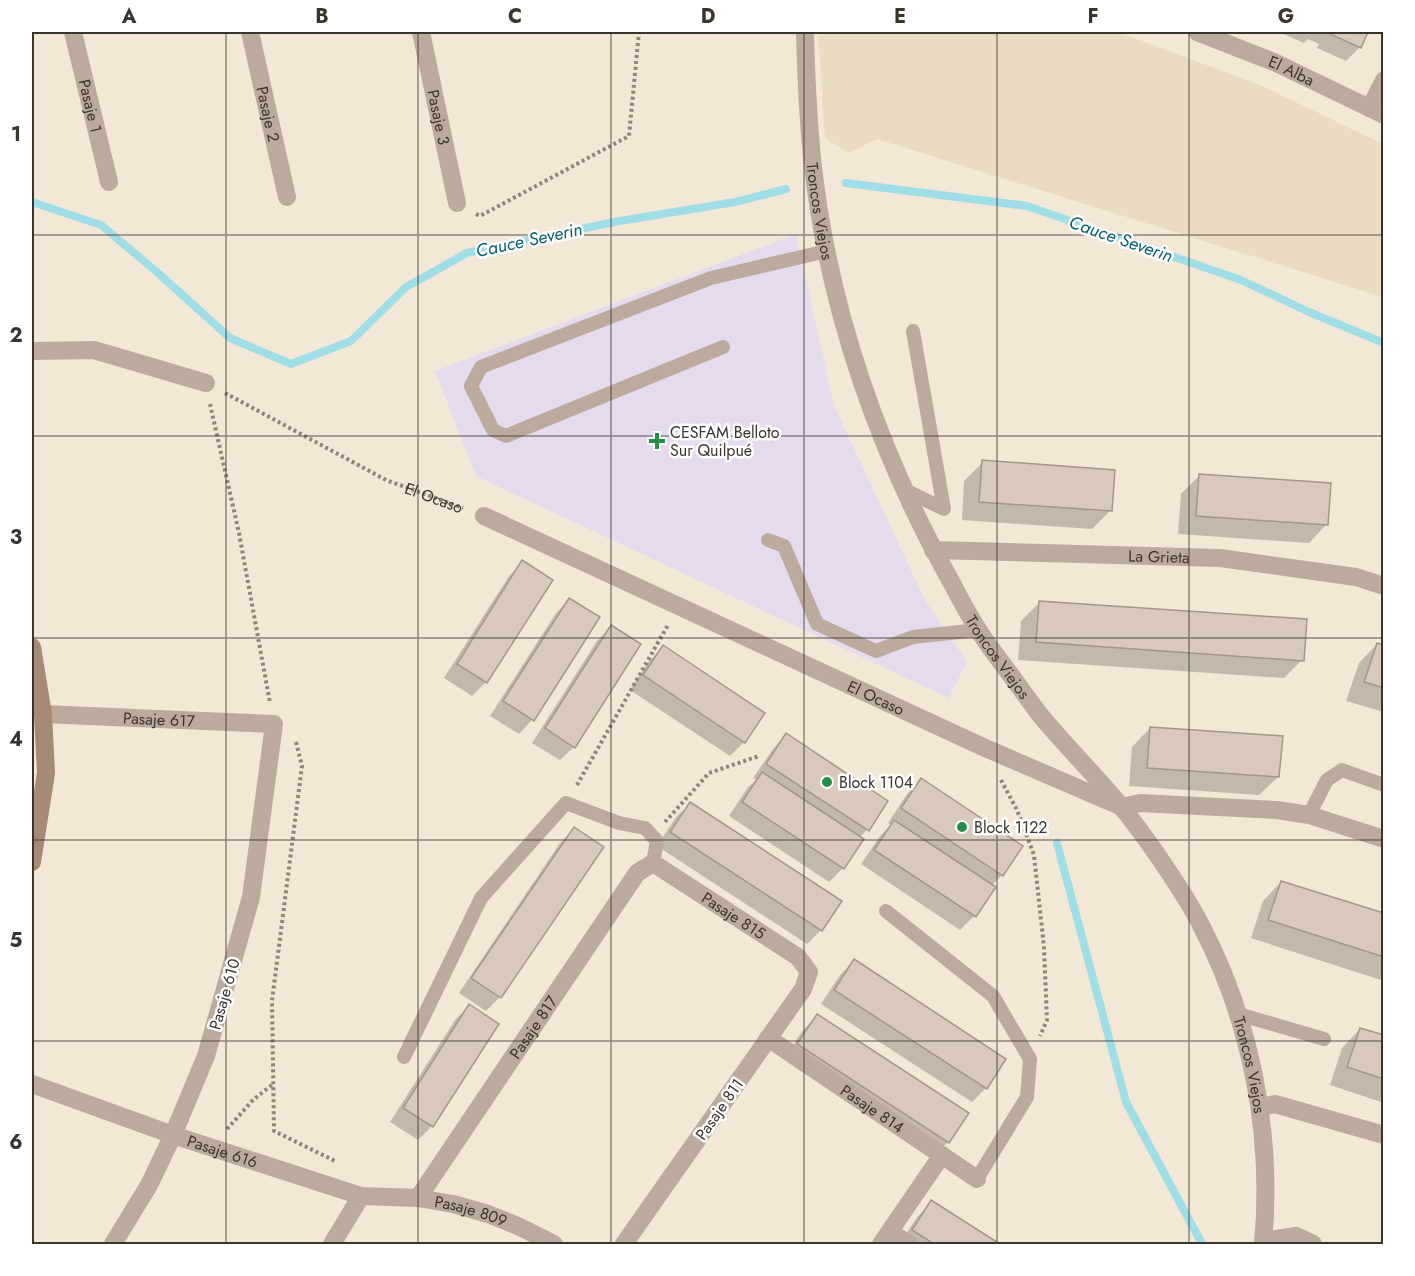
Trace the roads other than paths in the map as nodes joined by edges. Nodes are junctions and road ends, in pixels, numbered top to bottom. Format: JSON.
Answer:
{"nodes":[{"id":1,"x":73,"y":32,"type":"edge"},
{"id":2,"x":250,"y":32,"type":"edge"},
{"id":3,"x":421,"y":32,"type":"edge"},
{"id":4,"x":805,"y":32,"type":"edge"},
{"id":5,"x":1197,"y":32,"type":"edge"},
{"id":6,"x":1383,"y":80,"type":"edge"},
{"id":7,"x":1377,"y":111,"type":"edge"},
{"id":8,"x":109,"y":182,"type":"dead end"},
{"id":9,"x":287,"y":197,"type":"dead end"},
{"id":10,"x":457,"y":203,"type":"road end"},
{"id":11,"x":827,"y":251,"type":"junction"},
{"id":12,"x":913,"y":330,"type":"dead end"},
{"id":13,"x":723,"y":347,"type":"dead end"},
{"id":14,"x":32,"y":351,"type":"edge"},
{"id":15,"x":206,"y":383,"type":"road end"},
{"id":16,"x":903,"y":489,"type":"junction"},
{"id":17,"x":484,"y":516,"type":"road end"},
{"id":18,"x":768,"y":540,"type":"dead end"},
{"id":19,"x":933,"y":550,"type":"junction"},
{"id":20,"x":1383,"y":586,"type":"edge"},
{"id":21,"x":978,"y":630,"type":"junction"},
{"id":22,"x":32,"y":647,"type":"edge"},
{"id":23,"x":34,"y":670,"type":"edge"},
{"id":24,"x":43,"y":714,"type":"junction"},
{"id":25,"x":274,"y":724,"type":"joint"},
{"id":26,"x":1383,"y":785,"type":"edge"},
{"id":27,"x":36,"y":800,"type":"edge"},
{"id":28,"x":1122,"y":807,"type":"junction"},
{"id":29,"x":1309,"y":815,"type":"junction"},
{"id":30,"x":1383,"y":838,"type":"edge"},
{"id":31,"x":32,"y":862,"type":"edge"},
{"id":32,"x":653,"y":863,"type":"junction"},
{"id":33,"x":886,"y":911,"type":"dead end"},
{"id":34,"x":809,"y":972,"type":"joint"},
{"id":35,"x":1238,"y":1014,"type":"junction"},
{"id":36,"x":768,"y":1038,"type":"junction"},
{"id":37,"x":1324,"y":1039,"type":"dead end"},
{"id":38,"x":404,"y":1057,"type":"dead end"},
{"id":39,"x":32,"y":1084,"type":"edge"},
{"id":40,"x":1260,"y":1107,"type":"junction"},
{"id":41,"x":173,"y":1135,"type":"junction"},
{"id":42,"x":1383,"y":1135,"type":"edge"},
{"id":43,"x":942,"y":1155,"type":"junction"},
{"id":44,"x":977,"y":1179,"type":"joint"},
{"id":45,"x":361,"y":1196,"type":"junction"},
{"id":46,"x":418,"y":1198,"type":"junction"},
{"id":47,"x":886,"y":1238,"type":"edge"},
{"id":48,"x":1263,"y":1243,"type":"edge"},
{"id":49,"x":113,"y":1245,"type":"edge"},
{"id":50,"x":332,"y":1245,"type":"edge"},
{"id":51,"x":554,"y":1245,"type":"edge"},
{"id":52,"x":624,"y":1245,"type":"edge"},
{"id":53,"x":909,"y":1245,"type":"edge"},
{"id":54,"x":1313,"y":1245,"type":"edge"}],
"edges":[{"from":1,"to":8,"type":"street","name":"Pasaje 1"},
{"from":2,"to":9,"type":"street","name":"Pasaje 2"},
{"from":3,"to":10,"type":"street","name":"Pasaje 3"},
{"from":4,"to":11,"type":"street","name":"Troncos Viejos"},
{"from":5,"to":7,"type":"street","name":"El Alba"},
{"from":6,"to":7,"type":"street"},
{"from":11,"to":13,"type":"lane"},
{"from":11,"to":16,"type":"street","name":"Troncos Viejos"},
{"from":12,"to":16,"type":"lane"},
{"from":14,"to":15,"type":"street"},
{"from":16,"to":19,"type":"street","name":"Troncos Viejos"},
{"from":17,"to":28,"type":"street","name":"El Ocaso"},
{"from":18,"to":21,"type":"lane"},
{"from":19,"to":20,"type":"street","name":"La Grieta"},
{"from":19,"to":21,"type":"street","name":"Troncos Viejos"},
{"from":21,"to":28,"type":"street","name":"Troncos Viejos"},
{"from":22,"to":23,"type":"main road"},
{"from":23,"to":24,"type":"main road"},
{"from":24,"to":25,"type":"street","name":"Pasaje 617"},
{"from":24,"to":27,"type":"main road"},
{"from":25,"to":41,"type":"street","name":"Pasaje 610"},
{"from":26,"to":29,"type":"lane"},
{"from":27,"to":31,"type":"main road"},
{"from":28,"to":29,"type":"street","name":"El Ocaso"},
{"from":28,"to":35,"type":"street","name":"Troncos Viejos"},
{"from":29,"to":30,"type":"street","name":"El Ocaso"},
{"from":32,"to":34,"type":"street","name":"Pasaje 815"},
{"from":32,"to":38,"type":"lane"},
{"from":32,"to":46,"type":"street","name":"Pasaje 817"},
{"from":33,"to":44,"type":"lane"},
{"from":34,"to":36,"type":"street","name":"Pasaje 811"},
{"from":35,"to":37,"type":"lane"},
{"from":35,"to":40,"type":"street","name":"Troncos Viejos"},
{"from":36,"to":43,"type":"street","name":"Pasaje 814"},
{"from":36,"to":52,"type":"street","name":"Pasaje 811"},
{"from":39,"to":41,"type":"street","name":"Pasaje 616"},
{"from":40,"to":42,"type":"street"},
{"from":40,"to":48,"type":"street","name":"Troncos Viejos"},
{"from":41,"to":45,"type":"street","name":"Pasaje 616"},
{"from":41,"to":49,"type":"street","name":"Pasaje 610"},
{"from":43,"to":44,"type":"street","name":"Pasaje 814"},
{"from":43,"to":47,"type":"street"},
{"from":45,"to":46,"type":"street","name":"Pasaje 616"},
{"from":45,"to":50,"type":"street"},
{"from":46,"to":51,"type":"street","name":"Pasaje 809"},
{"from":47,"to":53,"type":"street"},
{"from":48,"to":54,"type":"street"}]}
